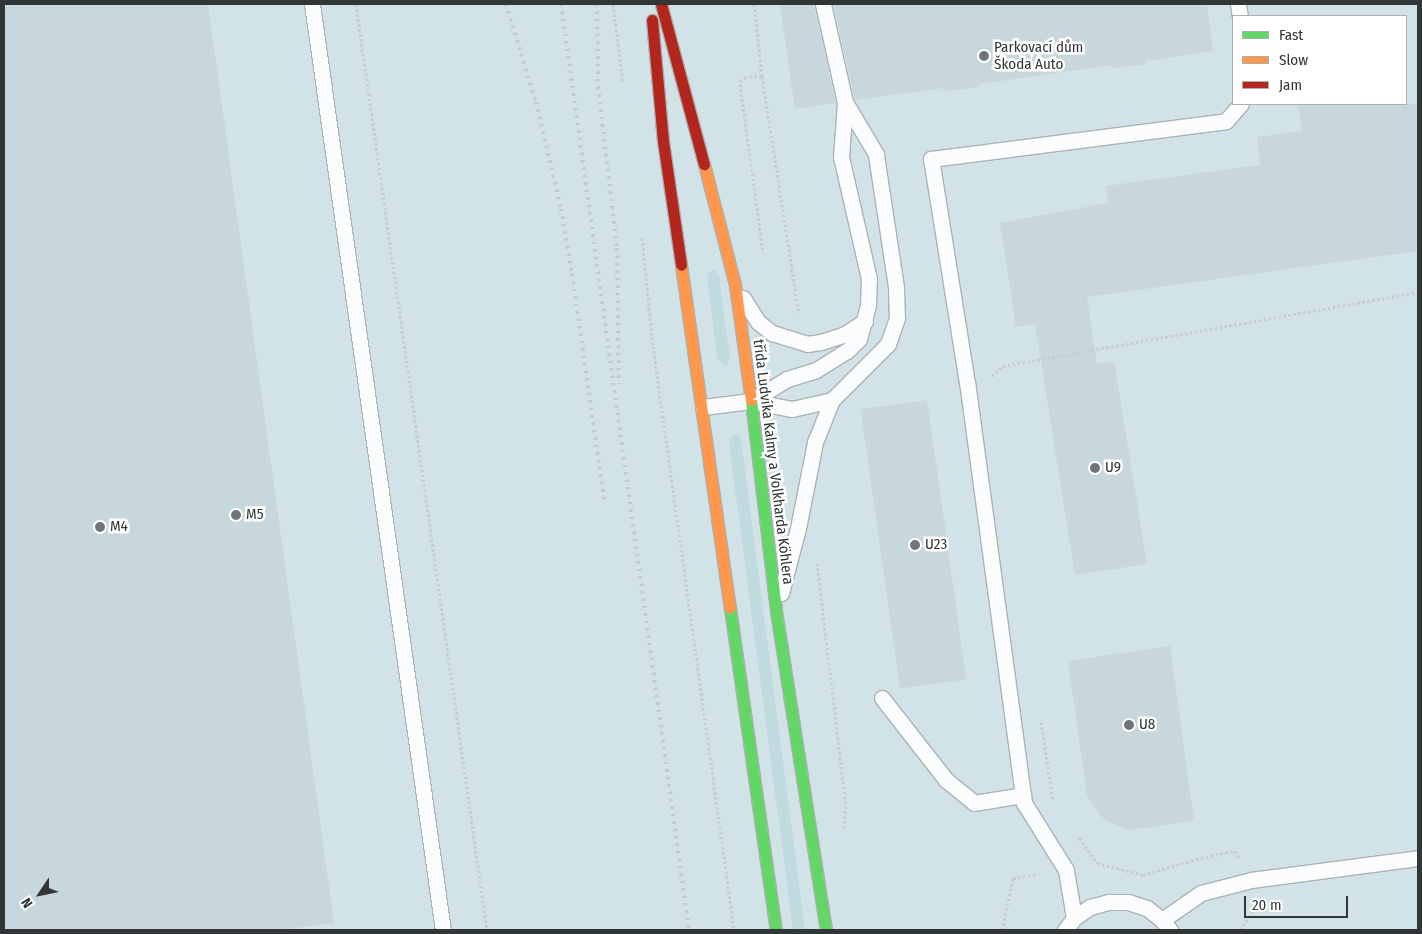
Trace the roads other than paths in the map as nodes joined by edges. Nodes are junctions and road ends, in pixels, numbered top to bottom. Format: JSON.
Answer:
{"nodes":[{"id":1,"x":312,"y":4,"type":"edge"},
{"id":2,"x":650,"y":4,"type":"edge"},
{"id":3,"x":661,"y":4,"type":"edge"},
{"id":4,"x":823,"y":4,"type":"edge"},
{"id":5,"x":844,"y":102,"type":"junction"},
{"id":6,"x":1240,"y":105,"type":"edge"},
{"id":7,"x":735,"y":285,"type":"junction"},
{"id":8,"x":865,"y":321,"type":"junction"},
{"id":9,"x":832,"y":400,"type":"junction"},
{"id":10,"x":752,"y":401,"type":"junction"},
{"id":11,"x":703,"y":408,"type":"junction"},
{"id":12,"x":776,"y":611,"type":"junction"},
{"id":13,"x":882,"y":698,"type":"dead end"},
{"id":14,"x":1023,"y":795,"type":"junction"},
{"id":15,"x":1418,"y":858,"type":"edge"},
{"id":16,"x":1070,"y":924,"type":"edge"},
{"id":17,"x":1166,"y":925,"type":"edge"},
{"id":18,"x":444,"y":930,"type":"edge"},
{"id":19,"x":776,"y":930,"type":"edge"},
{"id":20,"x":826,"y":930,"type":"edge"}],
"edges":[{"from":1,"to":18,"type":"lane"},
{"from":2,"to":11,"type":"street"},
{"from":3,"to":7,"type":"street","name":"třída Ludvíka Kalmy a Volkharda Köhlera"},
{"from":4,"to":5,"type":"lane"},
{"from":5,"to":8,"type":"lane"},
{"from":5,"to":9,"type":"lane"},
{"from":6,"to":14,"type":"lane"},
{"from":7,"to":8,"type":"lane"},
{"from":7,"to":10,"type":"street","name":"třída Ludvíka Kalmy a Volkharda Köhlera"},
{"from":8,"to":10,"type":"lane"},
{"from":9,"to":10,"type":"lane"},
{"from":9,"to":12,"type":"lane"},
{"from":10,"to":11,"type":"lane"},
{"from":10,"to":12,"type":"street","name":"třída Ludvíka Kalmy a Volkharda Köhlera"},
{"from":11,"to":19,"type":"street"},
{"from":12,"to":20,"type":"street","name":"třída Ludvíka Kalmy a Volkharda Köhlera"},
{"from":13,"to":14,"type":"lane"},
{"from":14,"to":16,"type":"lane"},
{"from":15,"to":17,"type":"lane"},
{"from":16,"to":17,"type":"lane"}]}
